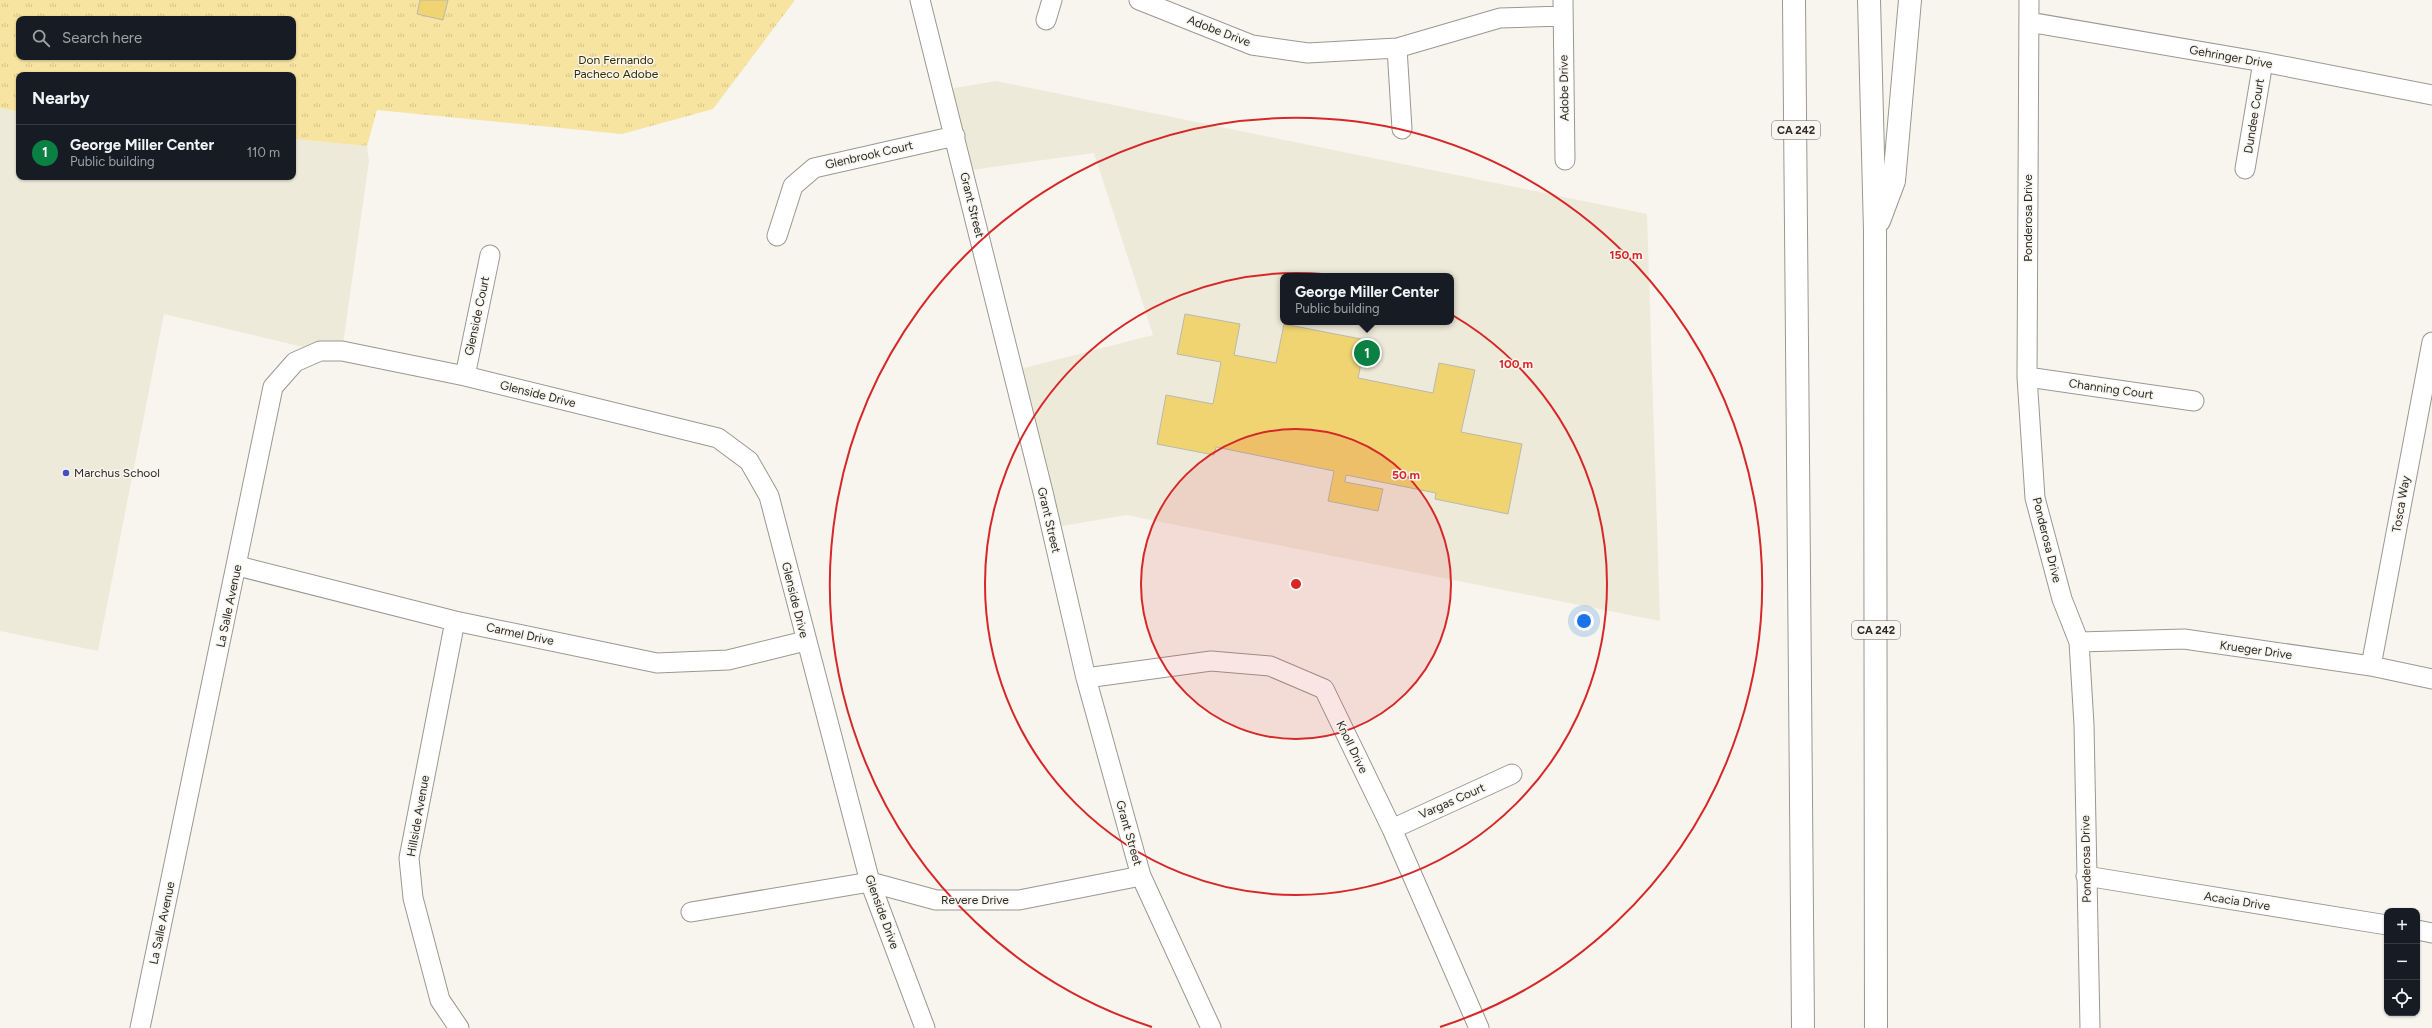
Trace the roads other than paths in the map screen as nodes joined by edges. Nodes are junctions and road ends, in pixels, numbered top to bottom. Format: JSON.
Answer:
{"nodes":[{"id":1,"x":920,"y":0,"type":"edge"},
{"id":2,"x":1052,"y":0,"type":"edge"},
{"id":3,"x":1139,"y":0,"type":"edge"},
{"id":4,"x":1794,"y":0,"type":"edge"},
{"id":5,"x":1869,"y":0,"type":"edge"},
{"id":6,"x":1910,"y":0,"type":"edge"},
{"id":7,"x":2029,"y":0,"type":"edge"},
{"id":8,"x":1563,"y":8,"type":"edge"},
{"id":9,"x":1046,"y":20,"type":"dead end"},
{"id":10,"x":2029,"y":22,"type":"junction"},
{"id":11,"x":1397,"y":48,"type":"junction"},
{"id":12,"x":2263,"y":62,"type":"junction"},
{"id":13,"x":2432,"y":95,"type":"edge"},
{"id":14,"x":1402,"y":129,"type":"dead end"},
{"id":15,"x":955,"y":136,"type":"junction"},
{"id":16,"x":1565,"y":160,"type":"dead end"},
{"id":17,"x":2245,"y":169,"type":"dead end"},
{"id":18,"x":1875,"y":231,"type":"junction"},
{"id":19,"x":777,"y":236,"type":"dead end"},
{"id":20,"x":490,"y":256,"type":"dead end"},
{"id":21,"x":2432,"y":342,"type":"edge"},
{"id":22,"x":464,"y":376,"type":"junction"},
{"id":23,"x":2027,"y":377,"type":"junction"},
{"id":24,"x":2194,"y":400,"type":"dead end"},
{"id":25,"x":238,"y":566,"type":"junction"},
{"id":26,"x":455,"y":620,"type":"junction"},
{"id":27,"x":806,"y":641,"type":"junction"},
{"id":28,"x":2078,"y":642,"type":"junction"},
{"id":29,"x":2371,"y":666,"type":"junction"},
{"id":30,"x":1086,"y":678,"type":"junction"},
{"id":31,"x":2432,"y":679,"type":"edge"},
{"id":32,"x":1512,"y":774,"type":"dead end"},
{"id":33,"x":1392,"y":829,"type":"junction"},
{"id":34,"x":1141,"y":876,"type":"junction"},
{"id":35,"x":2086,"y":876,"type":"junction"},
{"id":36,"x":870,"y":882,"type":"junction"},
{"id":37,"x":691,"y":912,"type":"dead end"},
{"id":38,"x":2384,"y":925,"type":"edge"},
{"id":39,"x":2420,"y":931,"type":"edge"},
{"id":40,"x":2432,"y":933,"type":"edge"},
{"id":41,"x":140,"y":1028,"type":"edge"},
{"id":42,"x":459,"y":1028,"type":"edge"},
{"id":43,"x":925,"y":1028,"type":"edge"},
{"id":44,"x":1211,"y":1028,"type":"edge"},
{"id":45,"x":1479,"y":1028,"type":"edge"},
{"id":46,"x":1803,"y":1028,"type":"edge"},
{"id":47,"x":1876,"y":1028,"type":"edge"},
{"id":48,"x":2090,"y":1028,"type":"edge"}],
"edges":[{"from":1,"to":15,"type":"street","name":"Grant Street"},
{"from":2,"to":9,"type":"street"},
{"from":3,"to":11,"type":"street","name":"Adobe Drive"},
{"from":4,"to":46,"type":"highway","number":"CA 242"},
{"from":5,"to":18,"type":"highway","number":"CA 242"},
{"from":6,"to":18,"type":"highway"},
{"from":7,"to":10,"type":"street","name":"Ponderosa Drive"},
{"from":8,"to":11,"type":"street","name":"Adobe Drive"},
{"from":8,"to":16,"type":"street","name":"Adobe Drive"},
{"from":10,"to":12,"type":"street","name":"Gehringer Drive"},
{"from":10,"to":23,"type":"street","name":"Ponderosa Drive"},
{"from":11,"to":14,"type":"street"},
{"from":12,"to":13,"type":"street","name":"Gehringer Drive"},
{"from":12,"to":17,"type":"street","name":"Dundee Court"},
{"from":15,"to":19,"type":"street","name":"Glenbrook Court"},
{"from":15,"to":30,"type":"street","name":"Grant Street"},
{"from":18,"to":47,"type":"highway","number":"CA 242"},
{"from":20,"to":22,"type":"street","name":"Glenside Court"},
{"from":21,"to":29,"type":"street","name":"Tosca Way"},
{"from":22,"to":25,"type":"street","name":"La Salle Avenue"},
{"from":22,"to":27,"type":"street","name":"Glenside Drive"},
{"from":23,"to":24,"type":"street","name":"Channing Court"},
{"from":23,"to":28,"type":"street","name":"Ponderosa Drive"},
{"from":25,"to":26,"type":"street","name":"Carmel Drive"},
{"from":25,"to":41,"type":"street","name":"La Salle Avenue"},
{"from":26,"to":27,"type":"street","name":"Carmel Drive"},
{"from":26,"to":42,"type":"street","name":"Hillside Avenue"},
{"from":27,"to":36,"type":"street","name":"Glenside Drive"},
{"from":28,"to":29,"type":"street","name":"Krueger Drive"},
{"from":28,"to":35,"type":"street","name":"Ponderosa Drive"},
{"from":29,"to":31,"type":"street","name":"Krueger Drive"},
{"from":30,"to":33,"type":"street","name":"Knoll Drive"},
{"from":30,"to":34,"type":"street","name":"Grant Street"},
{"from":32,"to":33,"type":"street","name":"Vargas Court"},
{"from":33,"to":45,"type":"street","name":"Knoll Drive"},
{"from":34,"to":36,"type":"street","name":"Revere Drive"},
{"from":34,"to":44,"type":"street","name":"Grant Street"},
{"from":35,"to":38,"type":"street","name":"Acacia Drive"},
{"from":35,"to":48,"type":"street","name":"Ponderosa Drive"},
{"from":36,"to":37,"type":"street","name":"Revere Drive"},
{"from":36,"to":43,"type":"street","name":"Glenside Drive"},
{"from":39,"to":40,"type":"street"}]}
